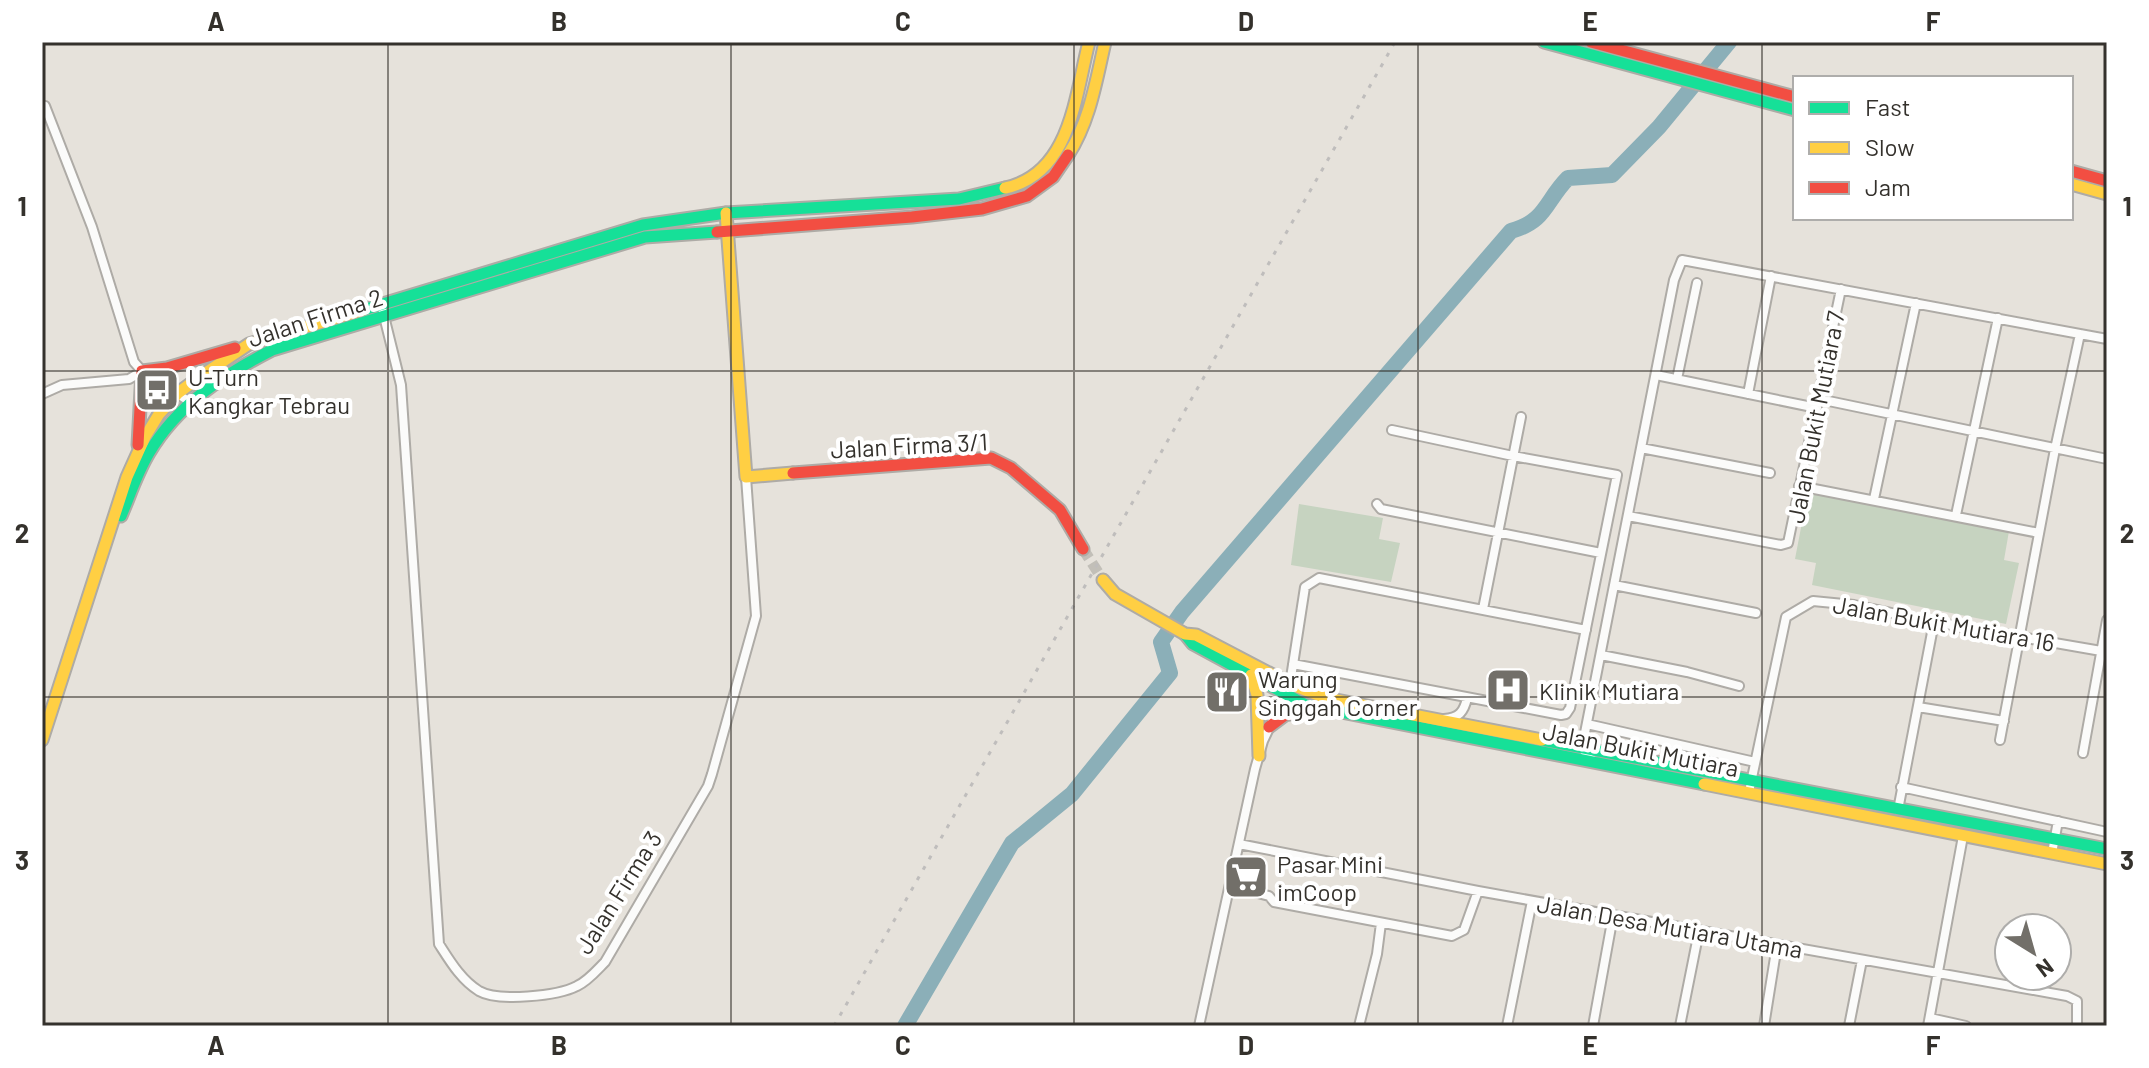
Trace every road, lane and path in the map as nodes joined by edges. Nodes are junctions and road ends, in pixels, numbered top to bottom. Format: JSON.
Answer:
{"nodes":[{"id":1,"x":1089,"y":42,"type":"edge"},
{"id":2,"x":1105,"y":42,"type":"edge"},
{"id":3,"x":1544,"y":42,"type":"edge"},
{"id":4,"x":1591,"y":42,"type":"edge"},
{"id":5,"x":1671,"y":70,"type":"junction"},
{"id":6,"x":1714,"y":82,"type":"junction"},
{"id":7,"x":1793,"y":97,"type":"edge"},
{"id":8,"x":45,"y":106,"type":"dead end"},
{"id":9,"x":1793,"y":109,"type":"edge"},
{"id":10,"x":2073,"y":172,"type":"edge"},
{"id":11,"x":2107,"y":181,"type":"edge"},
{"id":12,"x":2073,"y":185,"type":"edge"},
{"id":13,"x":2107,"y":194,"type":"edge"},
{"id":14,"x":726,"y":213,"type":"junction"},
{"id":15,"x":728,"y":230,"type":"junction"},
{"id":16,"x":1771,"y":276,"type":"junction"},
{"id":17,"x":1697,"y":283,"type":"dead end"},
{"id":18,"x":1841,"y":289,"type":"junction"},
{"id":19,"x":1916,"y":303,"type":"junction"},
{"id":20,"x":383,"y":310,"type":"junction"},
{"id":21,"x":1998,"y":318,"type":"junction"},
{"id":22,"x":2080,"y":334,"type":"junction"},
{"id":23,"x":2107,"y":339,"type":"edge"},
{"id":24,"x":249,"y":344,"type":"junction"},
{"id":25,"x":142,"y":371,"type":"junction"},
{"id":26,"x":1656,"y":375,"type":"junction"},
{"id":27,"x":1677,"y":379,"type":"junction"},
{"id":28,"x":177,"y":393,"type":"junction"},
{"id":29,"x":42,"y":394,"type":"edge"},
{"id":30,"x":1748,"y":394,"type":"junction"},
{"id":31,"x":190,"y":402,"type":"junction"},
{"id":32,"x":1818,"y":403,"type":"junction"},
{"id":33,"x":1891,"y":414,"type":"junction"},
{"id":34,"x":1521,"y":417,"type":"dead end"},
{"id":35,"x":1392,"y":430,"type":"dead end"},
{"id":36,"x":1972,"y":431,"type":"junction"},
{"id":37,"x":1641,"y":448,"type":"junction"},
{"id":38,"x":138,"y":449,"type":"junction"},
{"id":39,"x":2055,"y":449,"type":"junction"},
{"id":40,"x":1513,"y":456,"type":"junction"},
{"id":41,"x":2107,"y":459,"type":"edge"},
{"id":42,"x":1770,"y":473,"type":"dead end"},
{"id":43,"x":746,"y":477,"type":"junction"},
{"id":44,"x":1799,"y":486,"type":"junction"},
{"id":45,"x":1874,"y":499,"type":"junction"},
{"id":46,"x":1377,"y":504,"type":"dead end"},
{"id":47,"x":1956,"y":515,"type":"junction"},
{"id":48,"x":1628,"y":516,"type":"junction"},
{"id":49,"x":1498,"y":531,"type":"junction"},
{"id":50,"x":2039,"y":533,"type":"junction"},
{"id":51,"x":1083,"y":549,"type":"tunnel mouth"},
{"id":52,"x":1601,"y":553,"type":"junction"},
{"id":53,"x":98,"y":567,"type":"junction"},
{"id":54,"x":1103,"y":580,"type":"tunnel mouth"},
{"id":55,"x":1614,"y":585,"type":"junction"},
{"id":56,"x":1483,"y":609,"type":"junction"},
{"id":57,"x":1756,"y":613,"type":"dead end"},
{"id":58,"x":2107,"y":620,"type":"edge"},
{"id":59,"x":1934,"y":622,"type":"junction"},
{"id":60,"x":1586,"y":630,"type":"junction"},
{"id":61,"x":1185,"y":634,"type":"junction"},
{"id":62,"x":2019,"y":637,"type":"junction"},
{"id":63,"x":2104,"y":652,"type":"edge"},
{"id":64,"x":1601,"y":655,"type":"junction"},
{"id":65,"x":1293,"y":664,"type":"junction"},
{"id":66,"x":1251,"y":675,"type":"junction"},
{"id":67,"x":1739,"y":686,"type":"dead end"},
{"id":68,"x":1288,"y":689,"type":"junction"},
{"id":69,"x":1467,"y":698,"type":"junction"},
{"id":70,"x":1918,"y":707,"type":"junction"},
{"id":71,"x":1319,"y":708,"type":"junction"},
{"id":72,"x":1464,"y":709,"type":"junction"},
{"id":73,"x":1438,"y":720,"type":"junction"},
{"id":74,"x":2004,"y":721,"type":"junction"},
{"id":75,"x":1587,"y":724,"type":"junction"},
{"id":76,"x":1269,"y":727,"type":"junction"},
{"id":77,"x":1484,"y":730,"type":"junction"},
{"id":78,"x":42,"y":740,"type":"edge"},
{"id":79,"x":2000,"y":740,"type":"dead end"},
{"id":80,"x":1582,"y":748,"type":"junction"},
{"id":81,"x":2083,"y":753,"type":"dead end"},
{"id":82,"x":1555,"y":755,"type":"junction"},
{"id":83,"x":1259,"y":756,"type":"junction"},
{"id":84,"x":1755,"y":762,"type":"junction"},
{"id":85,"x":1603,"y":765,"type":"junction"},
{"id":86,"x":1750,"y":786,"type":"junction"},
{"id":87,"x":1901,"y":787,"type":"junction"},
{"id":88,"x":1898,"y":810,"type":"junction"},
{"id":89,"x":1949,"y":819,"type":"junction"},
{"id":90,"x":2058,"y":821,"type":"junction"},
{"id":91,"x":1977,"y":824,"type":"junction"},
{"id":92,"x":2107,"y":832,"type":"edge"},
{"id":93,"x":1963,"y":836,"type":"junction"},
{"id":94,"x":2054,"y":839,"type":"junction"},
{"id":95,"x":1239,"y":844,"type":"junction"},
{"id":96,"x":2107,"y":849,"type":"edge"},
{"id":97,"x":2052,"y":853,"type":"junction"},
{"id":98,"x":2107,"y":864,"type":"edge"},
{"id":99,"x":1231,"y":886,"type":"junction"},
{"id":100,"x":1478,"y":891,"type":"junction"},
{"id":101,"x":1532,"y":901,"type":"junction"},
{"id":102,"x":1613,"y":916,"type":"junction"},
{"id":103,"x":1381,"y":923,"type":"junction"},
{"id":104,"x":1699,"y":931,"type":"junction"},
{"id":105,"x":1777,"y":945,"type":"junction"},
{"id":106,"x":1862,"y":960,"type":"junction"},
{"id":107,"x":1938,"y":974,"type":"junction"},
{"id":108,"x":1929,"y":1022,"type":"edge"},
{"id":109,"x":1199,"y":1026,"type":"edge"},
{"id":110,"x":1359,"y":1026,"type":"edge"},
{"id":111,"x":1507,"y":1026,"type":"edge"},
{"id":112,"x":1593,"y":1026,"type":"edge"},
{"id":113,"x":1680,"y":1026,"type":"edge"},
{"id":114,"x":1764,"y":1026,"type":"edge"},
{"id":115,"x":1849,"y":1026,"type":"edge"},
{"id":116,"x":1966,"y":1026,"type":"edge"},
{"id":117,"x":2077,"y":1026,"type":"edge"}],
"edges":[{"from":1,"to":14,"type":"main road","name":"Jalan Firma 2"},
{"from":2,"to":15,"type":"main road","name":"Jalan Firma 2"},
{"from":3,"to":5,"type":"main road"},
{"from":4,"to":5,"type":"main road"},
{"from":5,"to":6,"type":"main road"},
{"from":6,"to":7,"type":"main road"},
{"from":6,"to":9,"type":"main road"},
{"from":8,"to":25,"type":"street"},
{"from":10,"to":11,"type":"main road"},
{"from":12,"to":13,"type":"main road"},
{"from":14,"to":15,"type":"main road","name":"Jalan Firma 3"},
{"from":14,"to":20,"type":"main road","name":"Jalan Firma 2"},
{"from":15,"to":20,"type":"main road","name":"Jalan Firma 2"},
{"from":15,"to":43,"type":"main road","name":"Jalan Firma 3"},
{"from":16,"to":18,"type":"street"},
{"from":16,"to":26,"type":"street"},
{"from":16,"to":30,"type":"street"},
{"from":17,"to":27,"type":"street"},
{"from":18,"to":19,"type":"street"},
{"from":18,"to":32,"type":"street","name":"Jalan Bukit Mutiara 7"},
{"from":19,"to":21,"type":"street"},
{"from":19,"to":33,"type":"street"},
{"from":20,"to":24,"type":"main road","name":"Jalan Firma 2"},
{"from":20,"to":31,"type":"main road","name":"Jalan Firma 2"},
{"from":20,"to":43,"type":"street","name":"Jalan Firma 3"},
{"from":21,"to":22,"type":"street"},
{"from":21,"to":36,"type":"street"},
{"from":22,"to":23,"type":"street"},
{"from":22,"to":39,"type":"street"},
{"from":24,"to":25,"type":"main road"},
{"from":24,"to":28,"type":"main road","name":"Jalan Firma 2"},
{"from":25,"to":28,"type":"street"},
{"from":25,"to":29,"type":"street"},
{"from":25,"to":38,"type":"main road"},
{"from":26,"to":27,"type":"street"},
{"from":26,"to":37,"type":"street"},
{"from":27,"to":30,"type":"street"},
{"from":28,"to":31,"type":"street"},
{"from":28,"to":38,"type":"main road","name":"Jalan Firma 2"},
{"from":30,"to":32,"type":"street"},
{"from":31,"to":53,"type":"main road","name":"Jalan Firma 2"},
{"from":32,"to":33,"type":"street"},
{"from":32,"to":44,"type":"street","name":"Jalan Bukit Mutiara 7"},
{"from":33,"to":36,"type":"street"},
{"from":33,"to":45,"type":"street"},
{"from":34,"to":40,"type":"street"},
{"from":35,"to":40,"type":"street"},
{"from":36,"to":39,"type":"street"},
{"from":36,"to":47,"type":"street"},
{"from":37,"to":42,"type":"street"},
{"from":37,"to":48,"type":"street"},
{"from":38,"to":53,"type":"main road","name":"Jalan Firma 2"},
{"from":39,"to":41,"type":"street"},
{"from":39,"to":50,"type":"street"},
{"from":40,"to":49,"type":"street"},
{"from":40,"to":52,"type":"street"},
{"from":43,"to":51,"type":"main road","name":"Jalan Firma 3/1"},
{"from":44,"to":45,"type":"street"},
{"from":44,"to":48,"type":"street","name":"Jalan Bukit Mutiara 7"},
{"from":45,"to":47,"type":"street"},
{"from":46,"to":49,"type":"street"},
{"from":47,"to":50,"type":"street"},
{"from":48,"to":55,"type":"street"},
{"from":49,"to":52,"type":"street"},
{"from":49,"to":56,"type":"street"},
{"from":50,"to":62,"type":"street"},
{"from":52,"to":60,"type":"street"},
{"from":53,"to":78,"type":"main road"},
{"from":54,"to":61,"type":"main road"},
{"from":55,"to":57,"type":"street"},
{"from":55,"to":64,"type":"street"},
{"from":56,"to":60,"type":"street"},
{"from":56,"to":65,"type":"street"},
{"from":58,"to":63,"type":"street"},
{"from":59,"to":62,"type":"street","name":"Jalan Bukit Mutiara 16"},
{"from":59,"to":70,"type":"street"},
{"from":59,"to":84,"type":"street","name":"Jalan Bukit Mutiara 16"},
{"from":60,"to":69,"type":"street"},
{"from":61,"to":66,"type":"main road","name":"Jalan Bukit Mutiara"},
{"from":61,"to":68,"type":"main road"},
{"from":62,"to":63,"type":"street","name":"Jalan Bukit Mutiara 16"},
{"from":62,"to":74,"type":"street"},
{"from":63,"to":81,"type":"street"},
{"from":64,"to":67,"type":"street"},
{"from":64,"to":75,"type":"street"},
{"from":65,"to":68,"type":"street"},
{"from":65,"to":69,"type":"street"},
{"from":66,"to":68,"type":"main road","name":"Jalan Bukit Mutiara"},
{"from":66,"to":83,"type":"main road"},
{"from":68,"to":71,"type":"main road","name":"Jalan Bukit Mutiara"},
{"from":68,"to":73,"type":"main road","name":"Jalan Bukit Mutiara"},
{"from":68,"to":76,"type":"street"},
{"from":69,"to":72,"type":"street"},
{"from":70,"to":74,"type":"street"},
{"from":70,"to":87,"type":"street"},
{"from":71,"to":76,"type":"main road"},
{"from":71,"to":82,"type":"main road","name":"Jalan Bukit Mutiara"},
{"from":72,"to":73,"type":"street"},
{"from":72,"to":77,"type":"street"},
{"from":73,"to":77,"type":"main road","name":"Jalan Bukit Mutiara"},
{"from":74,"to":79,"type":"street"},
{"from":75,"to":80,"type":"street"},
{"from":75,"to":84,"type":"street"},
{"from":76,"to":83,"type":"street"},
{"from":77,"to":80,"type":"main road","name":"Jalan Bukit Mutiara"},
{"from":80,"to":82,"type":"street"},
{"from":80,"to":85,"type":"street"},
{"from":80,"to":86,"type":"main road","name":"Jalan Bukit Mutiara"},
{"from":82,"to":85,"type":"main road","name":"Jalan Bukit Mutiara"},
{"from":83,"to":95,"type":"street"},
{"from":84,"to":86,"type":"street"},
{"from":85,"to":86,"type":"main road","name":"Jalan Bukit Mutiara"},
{"from":86,"to":88,"type":"main road","name":"Jalan Bukit Mutiara"},
{"from":86,"to":93,"type":"main road","name":"Jalan Bukit Mutiara"},
{"from":87,"to":88,"type":"street"},
{"from":87,"to":90,"type":"street"},
{"from":88,"to":89,"type":"main road","name":"Jalan Bukit Mutiara"},
{"from":89,"to":91,"type":"main road","name":"Jalan Bukit Mutiara"},
{"from":89,"to":93,"type":"main road"},
{"from":90,"to":92,"type":"street"},
{"from":90,"to":94,"type":"street"},
{"from":91,"to":93,"type":"main road"},
{"from":91,"to":94,"type":"main road","name":"Jalan Bukit Mutiara"},
{"from":93,"to":97,"type":"main road","name":"Jalan Bukit Mutiara"},
{"from":93,"to":107,"type":"street"},
{"from":94,"to":96,"type":"main road","name":"Jalan Bukit Mutiara"},
{"from":94,"to":97,"type":"street"},
{"from":95,"to":99,"type":"street"},
{"from":95,"to":100,"type":"street","name":"Jalan Desa Mutiara Utama"},
{"from":97,"to":98,"type":"main road","name":"Jalan Bukit Mutiara"},
{"from":99,"to":103,"type":"street"},
{"from":99,"to":109,"type":"street"},
{"from":100,"to":101,"type":"street","name":"Jalan Desa Mutiara Utama"},
{"from":100,"to":103,"type":"street"},
{"from":101,"to":102,"type":"street","name":"Jalan Desa Mutiara Utama"},
{"from":101,"to":111,"type":"street"},
{"from":102,"to":104,"type":"street","name":"Jalan Desa Mutiara Utama"},
{"from":102,"to":112,"type":"street"},
{"from":103,"to":110,"type":"street"},
{"from":104,"to":105,"type":"street","name":"Jalan Desa Mutiara Utama"},
{"from":104,"to":113,"type":"street"},
{"from":105,"to":106,"type":"street","name":"Jalan Desa Mutiara Utama"},
{"from":105,"to":114,"type":"street"},
{"from":106,"to":107,"type":"street","name":"Jalan Desa Mutiara Utama"},
{"from":106,"to":115,"type":"street"},
{"from":107,"to":108,"type":"street"},
{"from":107,"to":117,"type":"street","name":"Jalan Desa Mutiara Utama"},
{"from":108,"to":116,"type":"street"}]}
